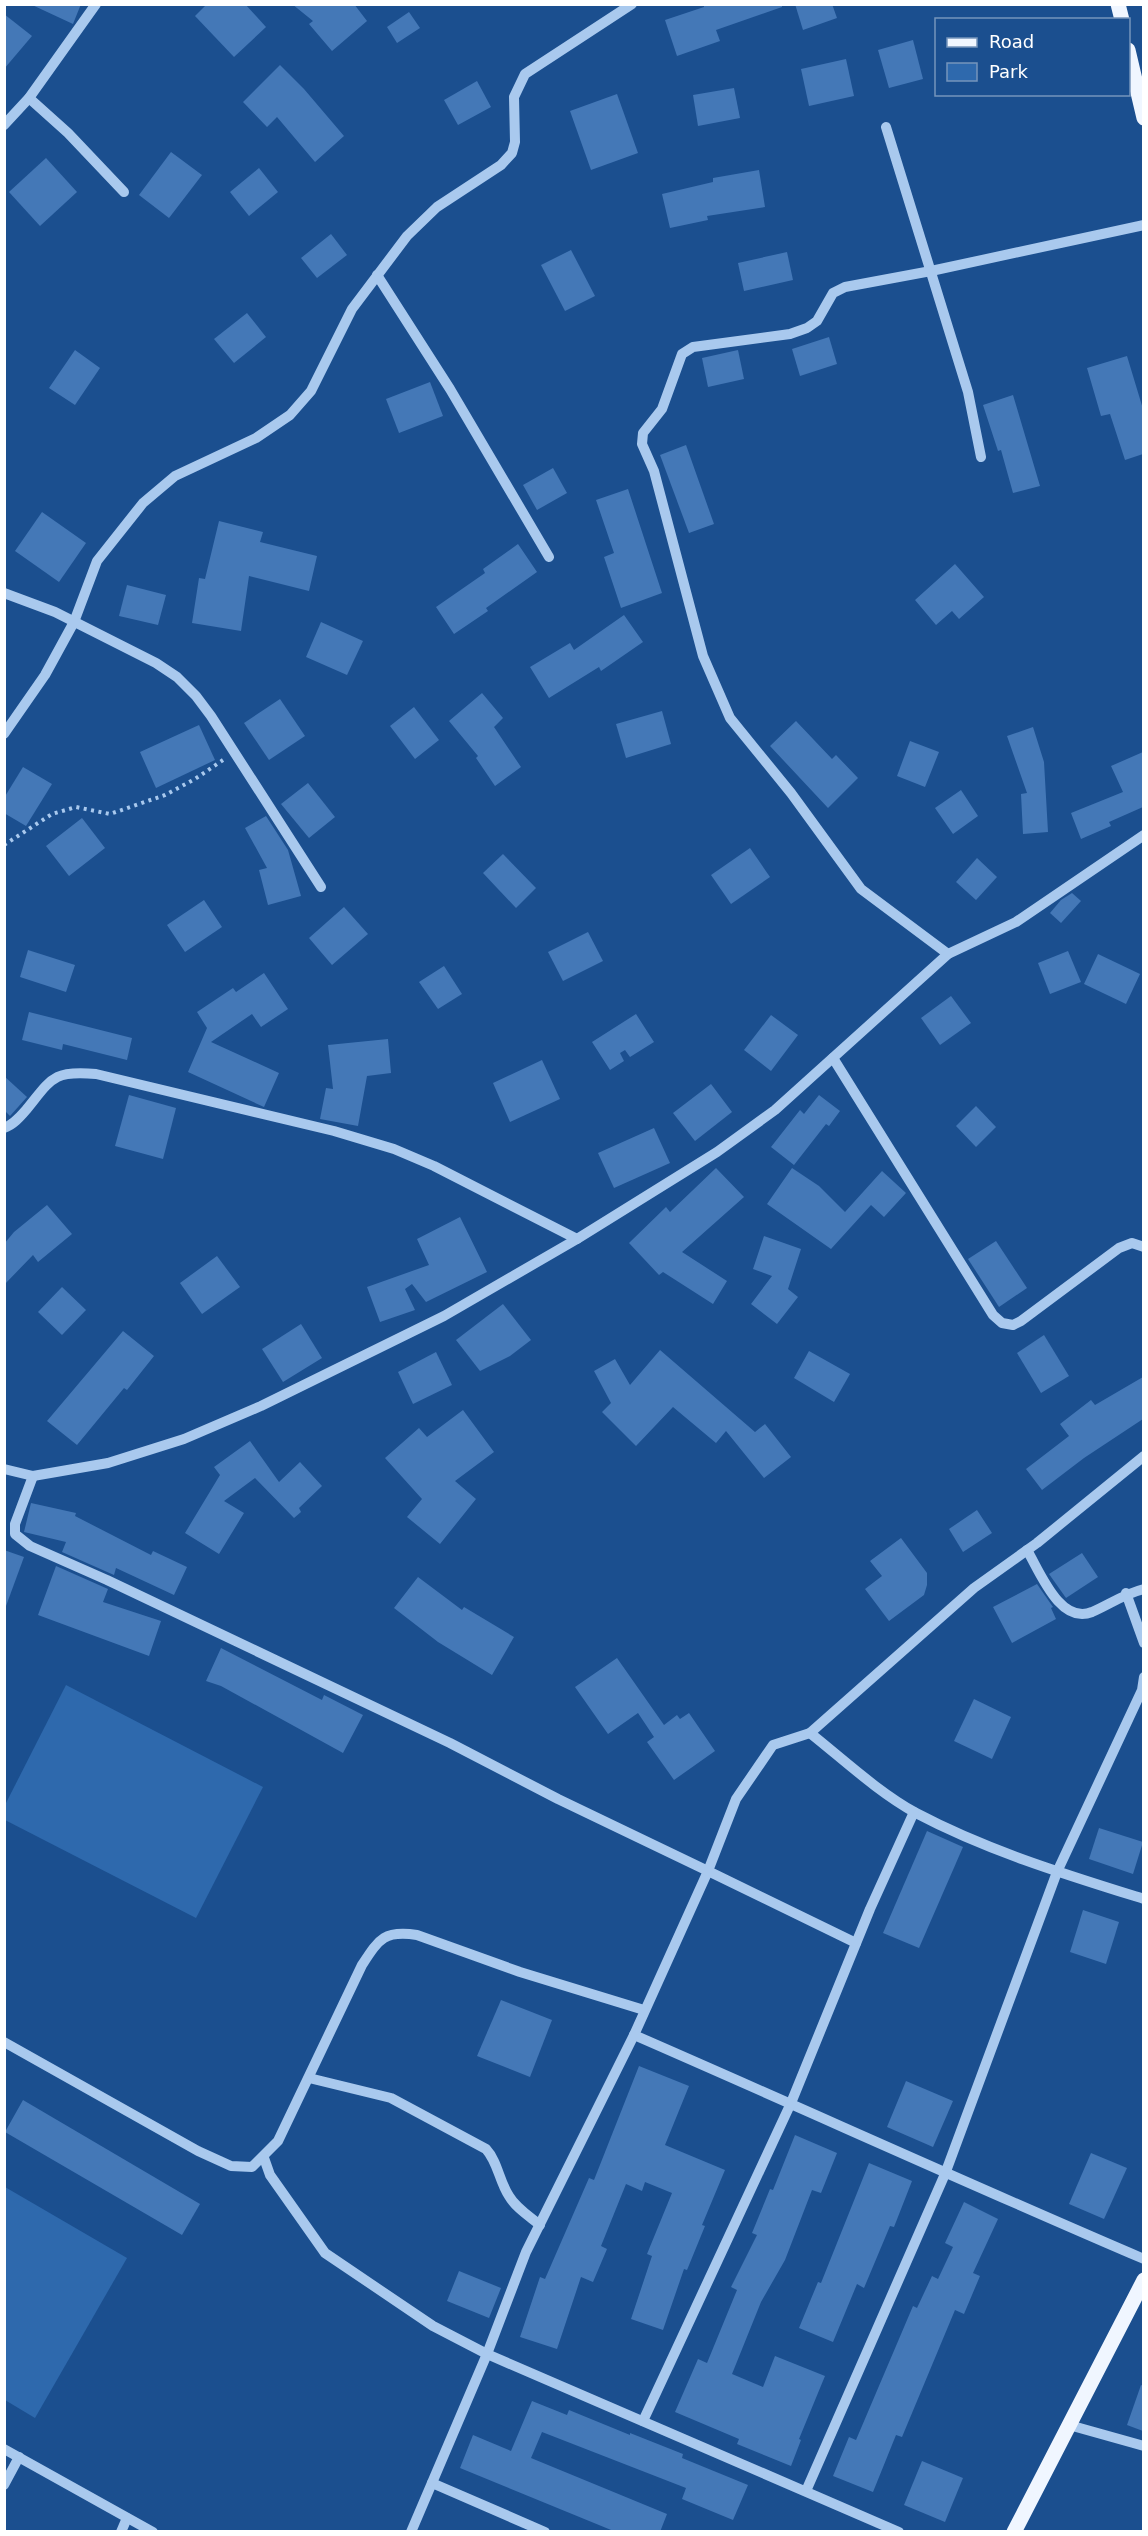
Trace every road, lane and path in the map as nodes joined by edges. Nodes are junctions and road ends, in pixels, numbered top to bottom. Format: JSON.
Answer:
{"nodes":[{"id":1,"x":96,"y":4,"type":"edge"},
{"id":2,"x":632,"y":4,"type":"edge"},
{"id":3,"x":1130,"y":59,"type":"edge"},
{"id":4,"x":29,"y":98,"type":"junction"},
{"id":5,"x":1143,"y":118,"type":"edge"},
{"id":6,"x":4,"y":125,"type":"edge"},
{"id":7,"x":886,"y":127,"type":"dead end"},
{"id":8,"x":124,"y":192,"type":"dead end"},
{"id":9,"x":1143,"y":225,"type":"edge"},
{"id":10,"x":931,"y":272,"type":"junction"},
{"id":11,"x":377,"y":275,"type":"junction"},
{"id":12,"x":981,"y":457,"type":"dead end"},
{"id":13,"x":549,"y":557,"type":"dead end"},
{"id":14,"x":4,"y":593,"type":"edge"},
{"id":15,"x":74,"y":622,"type":"junction"},
{"id":16,"x":4,"y":734,"type":"edge"},
{"id":17,"x":234,"y":752,"type":"junction"},
{"id":18,"x":1143,"y":835,"type":"edge"},
{"id":19,"x":4,"y":845,"type":"edge"},
{"id":20,"x":321,"y":887,"type":"dead end"},
{"id":21,"x":948,"y":954,"type":"junction"},
{"id":22,"x":833,"y":1058,"type":"junction"},
{"id":23,"x":4,"y":1128,"type":"edge"},
{"id":24,"x":577,"y":1239,"type":"junction"},
{"id":25,"x":1143,"y":1247,"type":"edge"},
{"id":26,"x":1143,"y":1456,"type":"edge"},
{"id":27,"x":4,"y":1469,"type":"edge"},
{"id":28,"x":33,"y":1476,"type":"junction"},
{"id":29,"x":1027,"y":1550,"type":"junction"},
{"id":30,"x":1143,"y":1589,"type":"edge"},
{"id":31,"x":1126,"y":1593,"type":"junction"},
{"id":32,"x":1143,"y":1643,"type":"edge"},
{"id":33,"x":1143,"y":1677,"type":"edge"},
{"id":34,"x":810,"y":1733,"type":"junction"},
{"id":35,"x":914,"y":1812,"type":"junction"},
{"id":36,"x":708,"y":1870,"type":"junction"},
{"id":37,"x":1057,"y":1872,"type":"junction"},
{"id":38,"x":1143,"y":1899,"type":"edge"},
{"id":39,"x":856,"y":1943,"type":"junction"},
{"id":40,"x":644,"y":2010,"type":"junction"},
{"id":41,"x":634,"y":2035,"type":"junction"},
{"id":42,"x":4,"y":2042,"type":"edge"},
{"id":43,"x":309,"y":2078,"type":"junction"},
{"id":44,"x":791,"y":2103,"type":"junction"},
{"id":45,"x":264,"y":2158,"type":"junction"},
{"id":46,"x":945,"y":2174,"type":"junction"},
{"id":47,"x":540,"y":2224,"type":"junction"},
{"id":48,"x":1143,"y":2259,"type":"edge"},
{"id":49,"x":1143,"y":2280,"type":"edge"},
{"id":50,"x":487,"y":2354,"type":"junction"},
{"id":51,"x":643,"y":2421,"type":"junction"},
{"id":52,"x":1069,"y":2425,"type":"junction"},
{"id":53,"x":1143,"y":2445,"type":"edge"},
{"id":54,"x":4,"y":2449,"type":"edge"},
{"id":55,"x":19,"y":2457,"type":"junction"},
{"id":56,"x":432,"y":2483,"type":"junction"},
{"id":57,"x":4,"y":2485,"type":"edge"},
{"id":58,"x":806,"y":2492,"type":"junction"},
{"id":59,"x":127,"y":2518,"type":"junction"},
{"id":60,"x":121,"y":2532,"type":"edge"},
{"id":61,"x":153,"y":2532,"type":"edge"},
{"id":62,"x":411,"y":2532,"type":"edge"},
{"id":63,"x":545,"y":2532,"type":"edge"},
{"id":64,"x":899,"y":2532,"type":"edge"},
{"id":65,"x":1014,"y":2532,"type":"edge"}],
"edges":[{"from":1,"to":4,"type":"street"},
{"from":2,"to":11,"type":"street"},
{"from":3,"to":5,"type":"main road"},
{"from":4,"to":6,"type":"street"},
{"from":4,"to":8,"type":"street"},
{"from":7,"to":10,"type":"street"},
{"from":9,"to":10,"type":"street"},
{"from":10,"to":12,"type":"street"},
{"from":10,"to":21,"type":"street"},
{"from":11,"to":13,"type":"street"},
{"from":11,"to":15,"type":"street"},
{"from":14,"to":15,"type":"street"},
{"from":15,"to":16,"type":"street"},
{"from":15,"to":17,"type":"street"},
{"from":17,"to":19,"type":"path"},
{"from":17,"to":20,"type":"street"},
{"from":18,"to":21,"type":"street"},
{"from":21,"to":22,"type":"street"},
{"from":22,"to":24,"type":"street"},
{"from":22,"to":25,"type":"street"},
{"from":23,"to":24,"type":"street"},
{"from":24,"to":28,"type":"street"},
{"from":26,"to":29,"type":"street"},
{"from":27,"to":28,"type":"street"},
{"from":28,"to":36,"type":"street"},
{"from":29,"to":31,"type":"street"},
{"from":29,"to":34,"type":"street"},
{"from":30,"to":31,"type":"street"},
{"from":31,"to":32,"type":"street"},
{"from":33,"to":37,"type":"street"},
{"from":34,"to":35,"type":"street"},
{"from":34,"to":36,"type":"street"},
{"from":35,"to":37,"type":"street"},
{"from":35,"to":39,"type":"street"},
{"from":36,"to":39,"type":"street"},
{"from":36,"to":40,"type":"street"},
{"from":37,"to":38,"type":"street"},
{"from":37,"to":46,"type":"street"},
{"from":39,"to":44,"type":"street"},
{"from":40,"to":41,"type":"street"},
{"from":40,"to":43,"type":"street"},
{"from":41,"to":44,"type":"street"},
{"from":41,"to":47,"type":"street"},
{"from":42,"to":45,"type":"street"},
{"from":43,"to":45,"type":"street"},
{"from":43,"to":47,"type":"street"},
{"from":44,"to":46,"type":"street"},
{"from":44,"to":51,"type":"street"},
{"from":45,"to":50,"type":"street"},
{"from":46,"to":48,"type":"street"},
{"from":46,"to":58,"type":"street"},
{"from":47,"to":50,"type":"street"},
{"from":49,"to":52,"type":"main road"},
{"from":50,"to":51,"type":"street"},
{"from":50,"to":56,"type":"street"},
{"from":51,"to":58,"type":"street"},
{"from":52,"to":53,"type":"street"},
{"from":52,"to":65,"type":"main road"},
{"from":54,"to":55,"type":"street"},
{"from":55,"to":57,"type":"street"},
{"from":55,"to":59,"type":"street"},
{"from":56,"to":62,"type":"street"},
{"from":56,"to":63,"type":"street"},
{"from":58,"to":64,"type":"street"},
{"from":59,"to":60,"type":"street"},
{"from":59,"to":61,"type":"street"}]}
